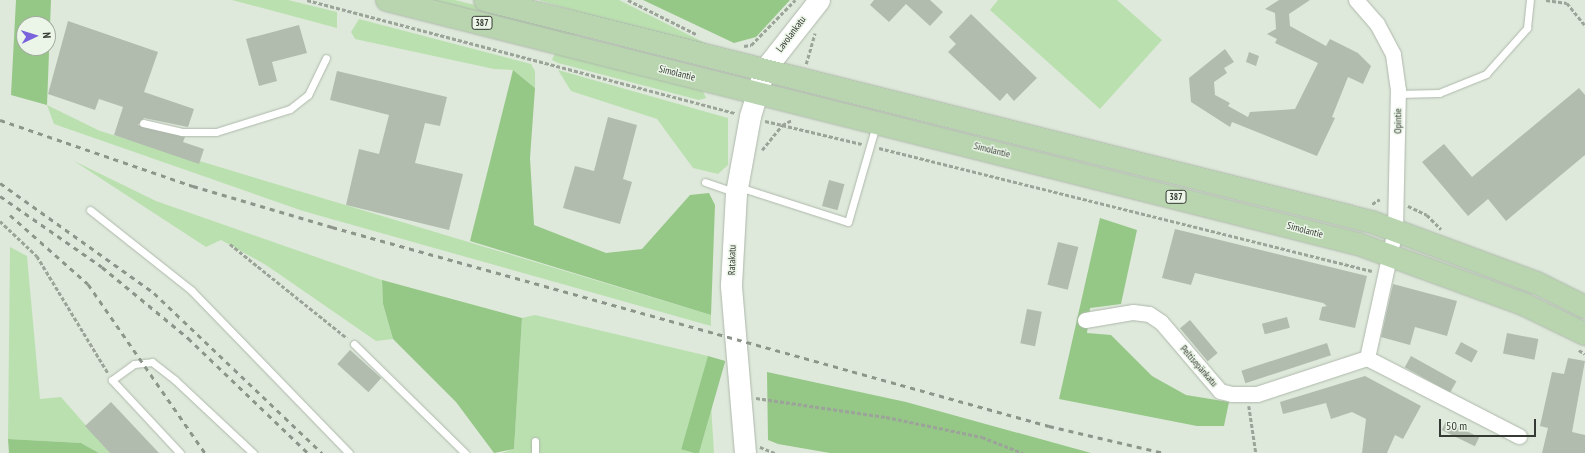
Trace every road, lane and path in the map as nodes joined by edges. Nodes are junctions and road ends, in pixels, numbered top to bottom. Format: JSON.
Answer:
{"nodes":[{"id":1,"x":307,"y":0,"type":"edge"},
{"id":2,"x":387,"y":0,"type":"edge"},
{"id":3,"x":485,"y":0,"type":"edge"},
{"id":4,"x":628,"y":0,"type":"edge"},
{"id":5,"x":795,"y":0,"type":"edge"},
{"id":6,"x":819,"y":0,"type":"edge"},
{"id":7,"x":1356,"y":0,"type":"edge"},
{"id":8,"x":1530,"y":0,"type":"edge"},
{"id":9,"x":1546,"y":0,"type":"edge"},
{"id":10,"x":1585,"y":25,"type":"edge"},
{"id":11,"x":705,"y":38,"type":"dead end"},
{"id":12,"x":740,"y":47,"type":"dead end"},
{"id":13,"x":326,"y":58,"type":"dead end"},
{"id":14,"x":764,"y":70,"type":"junction"},
{"id":15,"x":756,"y":93,"type":"junction"},
{"id":16,"x":1398,"y":94,"type":"junction"},
{"id":17,"x":750,"y":116,"type":"junction"},
{"id":18,"x":877,"y":121,"type":"junction"},
{"id":19,"x":143,"y":123,"type":"dead end"},
{"id":20,"x":870,"y":146,"type":"junction"},
{"id":21,"x":760,"y":157,"type":"dead end"},
{"id":22,"x":705,"y":182,"type":"dead end"},
{"id":23,"x":736,"y":190,"type":"junction"},
{"id":24,"x":1383,"y":194,"type":"dead end"},
{"id":25,"x":1398,"y":203,"type":"junction"},
{"id":26,"x":90,"y":210,"type":"dead end"},
{"id":27,"x":0,"y":222,"type":"edge"},
{"id":28,"x":1395,"y":230,"type":"junction"},
{"id":29,"x":1449,"y":233,"type":"dead end"},
{"id":30,"x":230,"y":244,"type":"dead end"},
{"id":31,"x":1390,"y":254,"type":"junction"},
{"id":32,"x":1385,"y":277,"type":"junction"},
{"id":33,"x":1585,"y":307,"type":"edge"},
{"id":34,"x":1085,"y":320,"type":"dead end"},
{"id":35,"x":1580,"y":341,"type":"edge"},
{"id":36,"x":354,"y":344,"type":"joint"},
{"id":37,"x":1585,"y":354,"type":"edge"},
{"id":38,"x":1367,"y":358,"type":"junction"},
{"id":39,"x":112,"y":380,"type":"junction"},
{"id":40,"x":753,"y":391,"type":"dead end"},
{"id":41,"x":754,"y":398,"type":"junction"},
{"id":42,"x":754,"y":406,"type":"dead end"},
{"id":43,"x":1519,"y":436,"type":"dead end"},
{"id":44,"x":534,"y":441,"type":"dead end"},
{"id":45,"x":180,"y":453,"type":"edge"},
{"id":46,"x":253,"y":453,"type":"edge"},
{"id":47,"x":350,"y":453,"type":"edge"},
{"id":48,"x":465,"y":453,"type":"edge"},
{"id":49,"x":535,"y":453,"type":"edge"},
{"id":50,"x":745,"y":453,"type":"edge"},
{"id":51,"x":758,"y":453,"type":"edge"},
{"id":52,"x":775,"y":453,"type":"edge"},
{"id":53,"x":1023,"y":453,"type":"edge"}],
"edges":[{"from":1,"to":17,"type":"path"},
{"from":2,"to":15,"type":"main road","name":"Simolantie","number":"387"},
{"from":3,"to":14,"type":"main road"},
{"from":4,"to":11,"type":"path"},
{"from":5,"to":12,"type":"path"},
{"from":6,"to":14,"type":"main road","name":"Lavolankatu"},
{"from":7,"to":16,"type":"street","name":"Opintie"},
{"from":8,"to":16,"type":"lane"},
{"from":9,"to":10,"type":"path"},
{"from":13,"to":19,"type":"lane"},
{"from":14,"to":15,"type":"main road","name":"Ratakatu"},
{"from":14,"to":28,"type":"main road"},
{"from":15,"to":17,"type":"main road","name":"Ratakatu"},
{"from":15,"to":18,"type":"main road","name":"Simolantie","number":"387"},
{"from":16,"to":25,"type":"street","name":"Opintie"},
{"from":17,"to":23,"type":"main road","name":"Ratakatu"},
{"from":18,"to":20,"type":"lane"},
{"from":18,"to":31,"type":"main road","name":"Simolantie","number":"387"},
{"from":20,"to":21,"type":"path"},
{"from":20,"to":23,"type":"lane"},
{"from":20,"to":32,"type":"path"},
{"from":22,"to":23,"type":"lane"},
{"from":23,"to":50,"type":"main road","name":"Ratakatu"},
{"from":24,"to":25,"type":"path"},
{"from":25,"to":28,"type":"street","name":"Opintie"},
{"from":25,"to":29,"type":"path"},
{"from":26,"to":47,"type":"lane"},
{"from":27,"to":39,"type":"path"},
{"from":28,"to":31,"type":"street","name":"Opintie"},
{"from":28,"to":33,"type":"main road"},
{"from":30,"to":36,"type":"path"},
{"from":31,"to":32,"type":"street"},
{"from":31,"to":35,"type":"main road","name":"Simolantie","number":"387"},
{"from":32,"to":38,"type":"street"},
{"from":34,"to":38,"type":"street","name":"Peltisepänkatu"},
{"from":35,"to":37,"type":"path"},
{"from":36,"to":48,"type":"lane"},
{"from":38,"to":43,"type":"street"},
{"from":39,"to":45,"type":"lane"},
{"from":39,"to":46,"type":"lane"},
{"from":40,"to":41,"type":"path"},
{"from":41,"to":42,"type":"path"},
{"from":41,"to":53,"type":"path"},
{"from":44,"to":49,"type":"lane"},
{"from":51,"to":52,"type":"path"}]}
